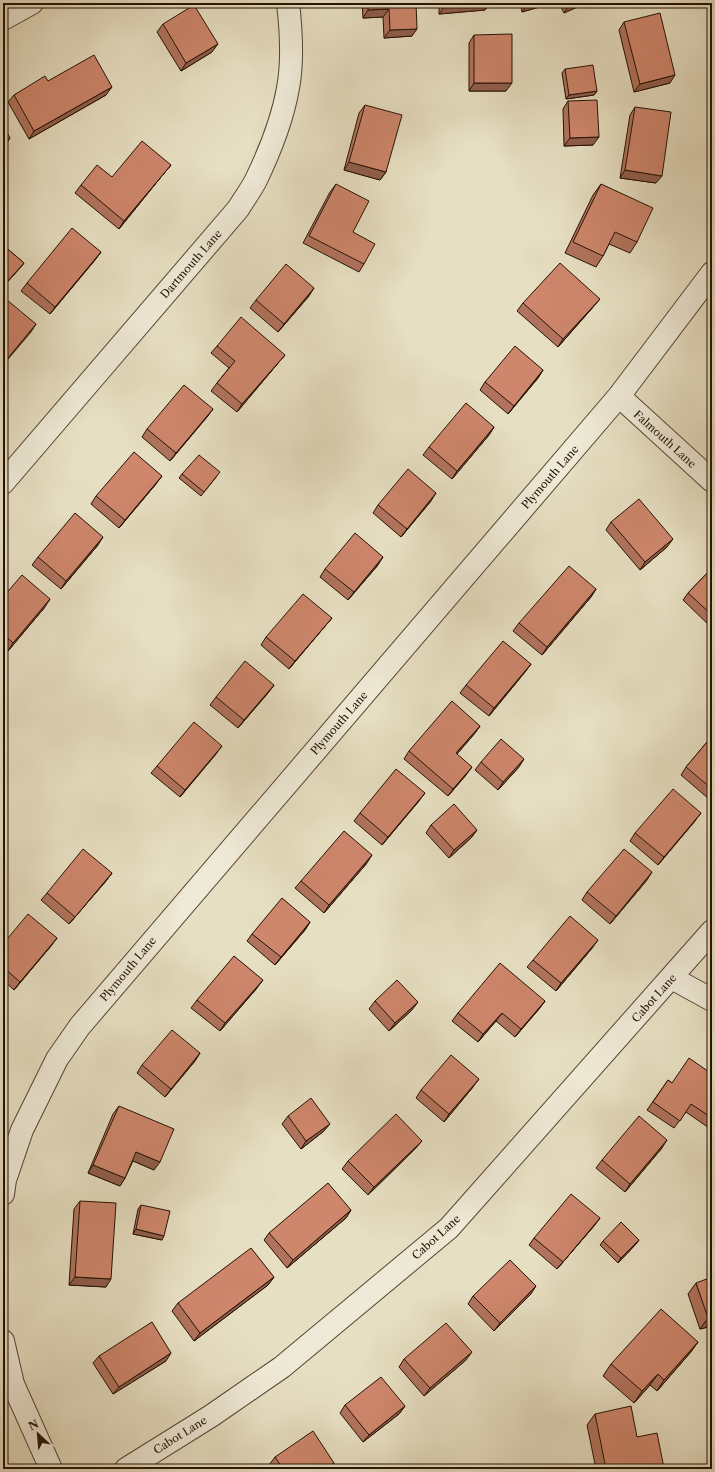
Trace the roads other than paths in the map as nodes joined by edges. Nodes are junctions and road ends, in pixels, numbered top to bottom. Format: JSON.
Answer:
{"nodes":[{"id":1,"x":32,"y":3,"type":"edge"},
{"id":2,"x":288,"y":3,"type":"edge"},
{"id":3,"x":3,"y":19,"type":"edge"},
{"id":4,"x":712,"y":273,"type":"edge"},
{"id":5,"x":619,"y":396,"type":"junction"},
{"id":6,"x":712,"y":481,"type":"edge"},
{"id":7,"x":3,"y":483,"type":"edge"},
{"id":8,"x":712,"y":931,"type":"edge"},
{"id":9,"x":672,"y":978,"type":"junction"},
{"id":10,"x":712,"y":1000,"type":"edge"},
{"id":11,"x":3,"y":1194,"type":"edge"},
{"id":12,"x":3,"y":1341,"type":"edge"},
{"id":13,"x":50,"y":1469,"type":"edge"},
{"id":14,"x":126,"y":1469,"type":"edge"}],
"edges":[{"from":1,"to":3,"type":"street"},
{"from":2,"to":7,"type":"street","name":"Dartmouth Lane"},
{"from":4,"to":5,"type":"street","name":"Plymouth Lane"},
{"from":5,"to":6,"type":"street","name":"Falmouth Lane"},
{"from":5,"to":11,"type":"street","name":"Plymouth Lane"},
{"from":8,"to":9,"type":"street","name":"Cabot Lane"},
{"from":9,"to":10,"type":"street"},
{"from":9,"to":14,"type":"street","name":"Cabot Lane"},
{"from":12,"to":13,"type":"street"}]}
